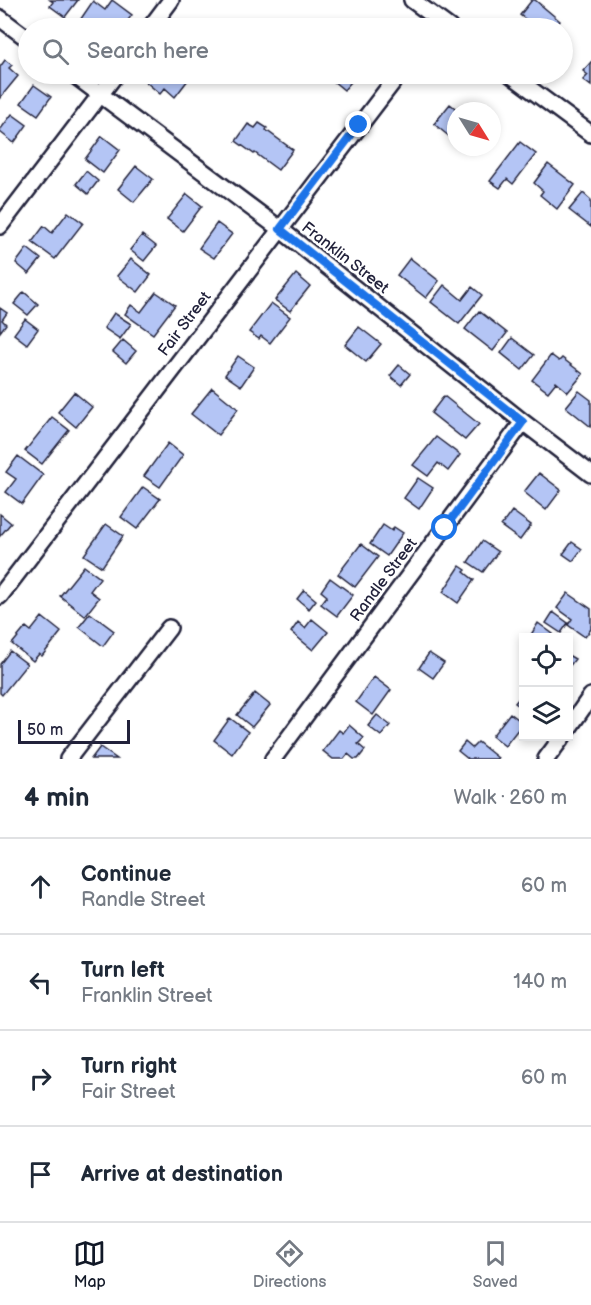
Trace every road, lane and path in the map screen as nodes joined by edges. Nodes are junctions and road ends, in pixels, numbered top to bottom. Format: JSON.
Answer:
{"nodes":[{"id":1,"x":171,"y":0,"type":"edge"},
{"id":2,"x":412,"y":0,"type":"edge"},
{"id":3,"x":0,"y":18,"type":"edge"},
{"id":4,"x":158,"y":18,"type":"edge"},
{"id":5,"x":432,"y":18,"type":"edge"},
{"id":6,"x":18,"y":32,"type":"edge"},
{"id":7,"x":86,"y":84,"type":"edge"},
{"id":8,"x":108,"y":84,"type":"edge"},
{"id":9,"x":391,"y":84,"type":"edge"},
{"id":10,"x":524,"y":84,"type":"edge"},
{"id":11,"x":100,"y":94,"type":"junction"},
{"id":12,"x":591,"y":134,"type":"edge"},
{"id":13,"x":0,"y":226,"type":"edge"},
{"id":14,"x":280,"y":229,"type":"junction"},
{"id":15,"x":523,"y":422,"type":"junction"},
{"id":16,"x":591,"y":474,"type":"edge"},
{"id":17,"x":0,"y":596,"type":"edge"},
{"id":18,"x":169,"y":628,"type":"dead end"},
{"id":19,"x":591,"y":696,"type":"edge"},
{"id":20,"x":573,"y":722,"type":"edge"},
{"id":21,"x":559,"y":741,"type":"edge"},
{"id":22,"x":68,"y":759,"type":"edge"},
{"id":23,"x":273,"y":759,"type":"edge"},
{"id":24,"x":546,"y":759,"type":"edge"}],
"edges":[{"from":1,"to":4,"type":"street"},
{"from":2,"to":5,"type":"street"},
{"from":3,"to":6,"type":"street"},
{"from":7,"to":11,"type":"street","name":"Franklin Street"},
{"from":8,"to":11,"type":"street"},
{"from":9,"to":14,"type":"street","name":"Fair Street"},
{"from":10,"to":12,"type":"street"},
{"from":11,"to":13,"type":"street"},
{"from":11,"to":14,"type":"street","name":"Franklin Street"},
{"from":14,"to":15,"type":"street","name":"Franklin Street"},
{"from":14,"to":17,"type":"street","name":"Fair Street"},
{"from":15,"to":16,"type":"street","name":"Franklin Street"},
{"from":15,"to":23,"type":"street","name":"Randle Street"},
{"from":18,"to":22,"type":"street"},
{"from":19,"to":20,"type":"street"},
{"from":21,"to":24,"type":"street"}]}
